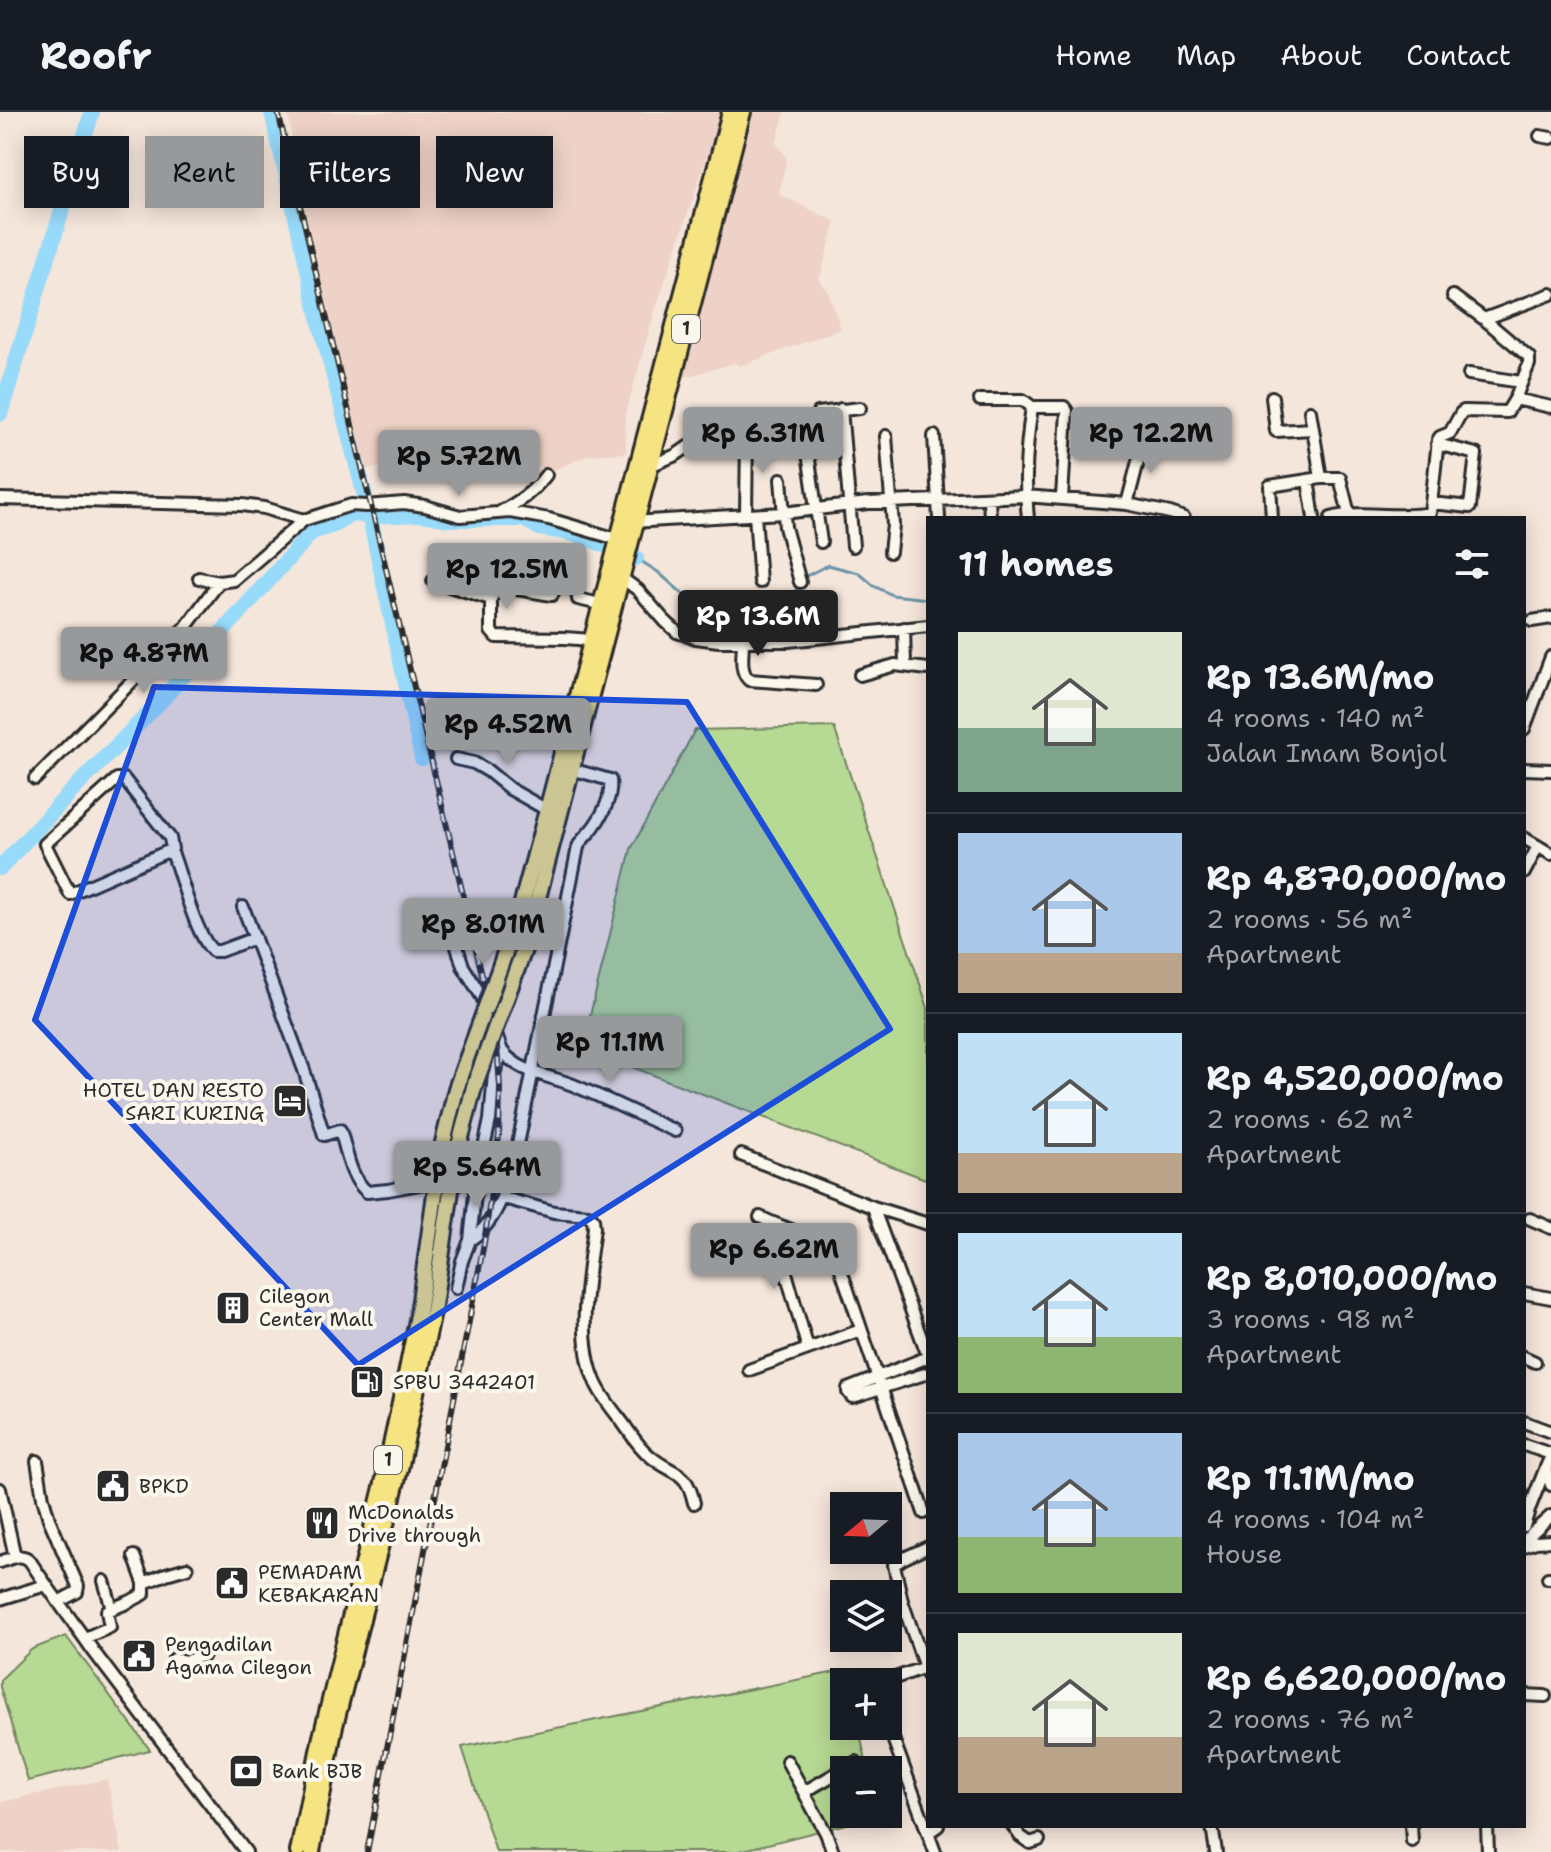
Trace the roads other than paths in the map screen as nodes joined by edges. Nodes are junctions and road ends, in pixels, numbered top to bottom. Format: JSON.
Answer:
{"nodes":[{"id":1,"x":730,"y":112,"type":"edge"},
{"id":2,"x":743,"y":112,"type":"edge"},
{"id":3,"x":1551,"y":294,"type":"edge"},
{"id":4,"x":1453,"y":296,"type":"dead end"},
{"id":5,"x":1484,"y":319,"type":"junction"},
{"id":6,"x":1469,"y":374,"type":"dead end"},
{"id":7,"x":1521,"y":382,"type":"junction"},
{"id":8,"x":1272,"y":397,"type":"dead end"},
{"id":9,"x":1515,"y":399,"type":"junction"},
{"id":10,"x":980,"y":400,"type":"dead end"},
{"id":11,"x":1032,"y":407,"type":"junction"},
{"id":12,"x":1551,"y":407,"type":"edge"},
{"id":13,"x":860,"y":408,"type":"dead end"},
{"id":14,"x":841,"y":409,"type":"junction"},
{"id":15,"x":1310,"y":411,"type":"dead end"},
{"id":16,"x":818,"y":413,"type":"dead end"},
{"id":17,"x":803,"y":419,"type":"dead end"},
{"id":18,"x":725,"y":421,"type":"dead end"},
{"id":19,"x":1313,"y":429,"type":"junction"},
{"id":20,"x":747,"y":434,"type":"dead end"},
{"id":21,"x":886,"y":436,"type":"dead end"},
{"id":22,"x":934,"y":436,"type":"dead end"},
{"id":23,"x":1144,"y":438,"type":"dead end"},
{"id":24,"x":1437,"y":444,"type":"junction"},
{"id":25,"x":650,"y":466,"type":"junction"},
{"id":26,"x":546,"y":475,"type":"dead end"},
{"id":27,"x":1321,"y":478,"type":"junction"},
{"id":28,"x":781,"y":479,"type":"dead end"},
{"id":29,"x":1308,"y":480,"type":"junction"},
{"id":30,"x":1025,"y":496,"type":"junction"},
{"id":31,"x":1062,"y":498,"type":"junction"},
{"id":32,"x":0,"y":499,"type":"edge"},
{"id":33,"x":989,"y":499,"type":"junction"},
{"id":34,"x":937,"y":501,"type":"junction"},
{"id":35,"x":890,"y":502,"type":"junction"},
{"id":36,"x":1431,"y":503,"type":"junction"},
{"id":37,"x":850,"y":505,"type":"junction"},
{"id":38,"x":1131,"y":505,"type":"junction"},
{"id":39,"x":817,"y":510,"type":"junction"},
{"id":40,"x":498,"y":513,"type":"junction"},
{"id":41,"x":783,"y":513,"type":"junction"},
{"id":42,"x":1349,"y":514,"type":"junction"},
{"id":43,"x":750,"y":515,"type":"junction"},
{"id":44,"x":939,"y":516,"type":"edge"},
{"id":45,"x":990,"y":516,"type":"edge"},
{"id":46,"x":1028,"y":516,"type":"edge"},
{"id":47,"x":1134,"y":516,"type":"edge"},
{"id":48,"x":1176,"y":516,"type":"edge"},
{"id":49,"x":1272,"y":516,"type":"edge"},
{"id":50,"x":1314,"y":516,"type":"edge"},
{"id":51,"x":1340,"y":516,"type":"edge"},
{"id":52,"x":304,"y":520,"type":"junction"},
{"id":53,"x":630,"y":522,"type":"junction"},
{"id":54,"x":821,"y":542,"type":"dead end"},
{"id":55,"x":853,"y":546,"type":"dead end"},
{"id":56,"x":890,"y":552,"type":"dead end"},
{"id":57,"x":619,"y":556,"type":"junction"},
{"id":58,"x":199,"y":578,"type":"dead end"},
{"id":59,"x":433,"y":581,"type":"dead end"},
{"id":60,"x":219,"y":582,"type":"junction"},
{"id":61,"x":760,"y":582,"type":"dead end"},
{"id":62,"x":800,"y":582,"type":"dead end"},
{"id":63,"x":491,"y":599,"type":"junction"},
{"id":64,"x":600,"y":604,"type":"junction"},
{"id":65,"x":1551,"y":618,"type":"edge"},
{"id":66,"x":1532,"y":621,"type":"dead end"},
{"id":67,"x":926,"y":626,"type":"edge"},
{"id":68,"x":904,"y":628,"type":"junction"},
{"id":69,"x":591,"y":640,"type":"junction"},
{"id":70,"x":743,"y":641,"type":"junction"},
{"id":71,"x":1551,"y":657,"type":"edge"},
{"id":72,"x":905,"y":665,"type":"junction"},
{"id":73,"x":926,"y":669,"type":"edge"},
{"id":74,"x":860,"y":675,"type":"dead end"},
{"id":75,"x":816,"y":685,"type":"dead end"},
{"id":76,"x":1526,"y":725,"type":"edge"},
{"id":77,"x":456,"y":759,"type":"dead end"},
{"id":78,"x":571,"y":769,"type":"junction"},
{"id":79,"x":1526,"y":769,"type":"edge"},
{"id":80,"x":1551,"y":770,"type":"edge"},
{"id":81,"x":35,"y":779,"type":"dead end"},
{"id":82,"x":547,"y":810,"type":"junction"},
{"id":83,"x":1526,"y":839,"type":"edge"},
{"id":84,"x":1538,"y":846,"type":"junction"},
{"id":85,"x":170,"y":853,"type":"junction"},
{"id":86,"x":1551,"y":854,"type":"edge"},
{"id":87,"x":1526,"y":869,"type":"edge"},
{"id":88,"x":243,"y":907,"type":"dead end"},
{"id":89,"x":453,"y":934,"type":"dead end"},
{"id":90,"x":255,"y":938,"type":"junction"},
{"id":91,"x":502,"y":1051,"type":"junction"},
{"id":92,"x":532,"y":1072,"type":"junction"},
{"id":93,"x":675,"y":1131,"type":"dead end"},
{"id":94,"x":741,"y":1155,"type":"dead end"},
{"id":95,"x":436,"y":1181,"type":"junction"},
{"id":96,"x":504,"y":1198,"type":"junction"},
{"id":97,"x":873,"y":1207,"type":"junction"},
{"id":98,"x":760,"y":1217,"type":"dead end"},
{"id":99,"x":1530,"y":1219,"type":"dead end"},
{"id":100,"x":926,"y":1223,"type":"edge"},
{"id":101,"x":772,"y":1224,"type":"junction"},
{"id":102,"x":1551,"y":1228,"type":"edge"},
{"id":103,"x":470,"y":1240,"type":"junction"},
{"id":104,"x":456,"y":1288,"type":"dead end"},
{"id":105,"x":1526,"y":1293,"type":"edge"},
{"id":106,"x":1551,"y":1298,"type":"edge"},
{"id":107,"x":861,"y":1330,"type":"junction"},
{"id":108,"x":808,"y":1349,"type":"junction"},
{"id":109,"x":926,"y":1352,"type":"edge"},
{"id":110,"x":926,"y":1358,"type":"edge"},
{"id":111,"x":1526,"y":1358,"type":"edge"},
{"id":112,"x":1535,"y":1362,"type":"dead end"},
{"id":113,"x":749,"y":1370,"type":"dead end"},
{"id":114,"x":926,"y":1374,"type":"edge"},
{"id":115,"x":876,"y":1377,"type":"junction"},
{"id":116,"x":881,"y":1389,"type":"junction"},
{"id":117,"x":1526,"y":1423,"type":"edge"},
{"id":118,"x":1551,"y":1432,"type":"edge"},
{"id":119,"x":1526,"y":1446,"type":"edge"},
{"id":120,"x":1551,"y":1455,"type":"edge"},
{"id":121,"x":37,"y":1461,"type":"dead end"},
{"id":122,"x":1546,"y":1467,"type":"junction"},
{"id":123,"x":1551,"y":1485,"type":"edge"},
{"id":124,"x":0,"y":1489,"type":"edge"},
{"id":125,"x":694,"y":1503,"type":"dead end"},
{"id":126,"x":924,"y":1513,"type":"dead end"},
{"id":127,"x":1526,"y":1514,"type":"edge"},
{"id":128,"x":1551,"y":1516,"type":"edge"},
{"id":129,"x":1526,"y":1541,"type":"edge"},
{"id":130,"x":1551,"y":1541,"type":"edge"},
{"id":131,"x":1526,"y":1544,"type":"edge"},
{"id":132,"x":926,"y":1548,"type":"edge"},
{"id":133,"x":134,"y":1556,"type":"dead end"},
{"id":134,"x":15,"y":1557,"type":"junction"},
{"id":135,"x":0,"y":1562,"type":"edge"},
{"id":136,"x":187,"y":1568,"type":"dead end"},
{"id":137,"x":104,"y":1581,"type":"dead end"},
{"id":138,"x":144,"y":1583,"type":"junction"},
{"id":139,"x":46,"y":1585,"type":"junction"},
{"id":140,"x":0,"y":1599,"type":"edge"},
{"id":141,"x":58,"y":1602,"type":"junction"},
{"id":142,"x":112,"y":1609,"type":"junction"},
{"id":143,"x":85,"y":1638,"type":"junction"},
{"id":144,"x":204,"y":1655,"type":"dead end"},
{"id":145,"x":174,"y":1659,"type":"dead end"},
{"id":146,"x":926,"y":1666,"type":"edge"},
{"id":147,"x":926,"y":1669,"type":"edge"},
{"id":148,"x":902,"y":1677,"type":"edge"},
{"id":149,"x":1526,"y":1695,"type":"edge"},
{"id":150,"x":1545,"y":1696,"type":"dead end"},
{"id":151,"x":894,"y":1740,"type":"edge"},
{"id":152,"x":787,"y":1761,"type":"dead end"},
{"id":153,"x":830,"y":1777,"type":"edge"},
{"id":154,"x":804,"y":1792,"type":"junction"},
{"id":155,"x":926,"y":1828,"type":"edge"},
{"id":156,"x":926,"y":1828,"type":"edge"},
{"id":157,"x":935,"y":1828,"type":"edge"},
{"id":158,"x":1014,"y":1828,"type":"edge"},
{"id":159,"x":1212,"y":1828,"type":"edge"},
{"id":160,"x":1411,"y":1828,"type":"edge"},
{"id":161,"x":1487,"y":1828,"type":"edge"},
{"id":162,"x":928,"y":1833,"type":"junction"},
{"id":163,"x":1039,"y":1840,"type":"dead end"},
{"id":164,"x":1412,"y":1841,"type":"dead end"},
{"id":165,"x":246,"y":1852,"type":"edge"},
{"id":166,"x":298,"y":1852,"type":"edge"},
{"id":167,"x":312,"y":1852,"type":"edge"},
{"id":168,"x":833,"y":1852,"type":"edge"},
{"id":169,"x":935,"y":1852,"type":"edge"},
{"id":170,"x":1216,"y":1852,"type":"edge"},
{"id":171,"x":1488,"y":1852,"type":"edge"}],
"edges":[{"from":1,"to":53,"type":"highway","number":"1"},
{"from":2,"to":25,"type":"highway","number":"1"},
{"from":3,"to":5,"type":"street"},
{"from":4,"to":5,"type":"street"},
{"from":5,"to":7,"type":"street"},
{"from":6,"to":7,"type":"street"},
{"from":7,"to":9,"type":"street"},
{"from":8,"to":19,"type":"street"},
{"from":9,"to":12,"type":"street"},
{"from":9,"to":24,"type":"street"},
{"from":10,"to":11,"type":"street"},
{"from":11,"to":30,"type":"street"},
{"from":11,"to":31,"type":"street"},
{"from":13,"to":14,"type":"street"},
{"from":14,"to":16,"type":"street"},
{"from":14,"to":37,"type":"street"},
{"from":15,"to":19,"type":"street"},
{"from":17,"to":39,"type":"street"},
{"from":18,"to":25,"type":"street"},
{"from":19,"to":27,"type":"street"},
{"from":20,"to":43,"type":"street"},
{"from":21,"to":35,"type":"street"},
{"from":22,"to":34,"type":"street"},
{"from":23,"to":38,"type":"street"},
{"from":24,"to":36,"type":"street"},
{"from":24,"to":36,"type":"street"},
{"from":25,"to":53,"type":"highway","number":"1"},
{"from":26,"to":40,"type":"street"},
{"from":27,"to":29,"type":"street"},
{"from":27,"to":42,"type":"street"},
{"from":28,"to":41,"type":"street"},
{"from":29,"to":49,"type":"street"},
{"from":29,"to":50,"type":"street"},
{"from":30,"to":31,"type":"street"},
{"from":30,"to":33,"type":"street"},
{"from":30,"to":46,"type":"street"},
{"from":31,"to":38,"type":"street"},
{"from":32,"to":52,"type":"street"},
{"from":33,"to":34,"type":"street"},
{"from":33,"to":45,"type":"street"},
{"from":34,"to":35,"type":"street"},
{"from":34,"to":44,"type":"street"},
{"from":35,"to":37,"type":"street"},
{"from":35,"to":56,"type":"street"},
{"from":36,"to":42,"type":"street"},
{"from":37,"to":39,"type":"street"},
{"from":37,"to":55,"type":"street"},
{"from":38,"to":47,"type":"street"},
{"from":38,"to":48,"type":"street"},
{"from":39,"to":41,"type":"street"},
{"from":39,"to":54,"type":"street"},
{"from":40,"to":52,"type":"street"},
{"from":40,"to":57,"type":"street"},
{"from":41,"to":43,"type":"street"},
{"from":41,"to":62,"type":"street"},
{"from":42,"to":51,"type":"street"},
{"from":43,"to":53,"type":"street"},
{"from":43,"to":61,"type":"street"},
{"from":52,"to":60,"type":"street"},
{"from":53,"to":57,"type":"highway","number":"1"},
{"from":57,"to":64,"type":"highway","number":"1"},
{"from":57,"to":70,"type":"street"},
{"from":57,"to":78,"type":"highway","number":"1"},
{"from":58,"to":60,"type":"street"},
{"from":59,"to":63,"type":"street"},
{"from":60,"to":81,"type":"street"},
{"from":63,"to":64,"type":"street"},
{"from":63,"to":69,"type":"street"},
{"from":64,"to":69,"type":"highway","number":"1"},
{"from":65,"to":66,"type":"street"},
{"from":67,"to":68,"type":"street"},
{"from":68,"to":70,"type":"street"},
{"from":68,"to":72,"type":"street"},
{"from":69,"to":82,"type":"highway","number":"1"},
{"from":70,"to":75,"type":"street"},
{"from":71,"to":76,"type":"street"},
{"from":72,"to":73,"type":"street"},
{"from":72,"to":74,"type":"street"},
{"from":77,"to":82,"type":"street"},
{"from":78,"to":92,"type":"street"},
{"from":78,"to":167,"type":"highway","number":"1","bridge":true},
{"from":79,"to":80,"type":"street"},
{"from":82,"to":95,"type":"highway","number":"1","bridge":true},
{"from":83,"to":84,"type":"street"},
{"from":84,"to":86,"type":"street"},
{"from":84,"to":87,"type":"street"},
{"from":85,"to":85,"type":"street"},
{"from":85,"to":90,"type":"street"},
{"from":88,"to":90,"type":"street"},
{"from":89,"to":91,"type":"street"},
{"from":90,"to":95,"type":"street"},
{"from":91,"to":92,"type":"street"},
{"from":91,"to":103,"type":"street"},
{"from":92,"to":93,"type":"street"},
{"from":92,"to":96,"type":"street"},
{"from":94,"to":97,"type":"street"},
{"from":95,"to":166,"type":"highway","number":"1"},
{"from":96,"to":103,"type":"street"},
{"from":96,"to":125,"type":"street"},
{"from":97,"to":100,"type":"street"},
{"from":97,"to":109,"type":"street"},
{"from":98,"to":101,"type":"street"},
{"from":99,"to":102,"type":"street"},
{"from":101,"to":107,"type":"street"},
{"from":101,"to":108,"type":"street"},
{"from":103,"to":104,"type":"street"},
{"from":105,"to":106,"type":"street"},
{"from":107,"to":108,"type":"street"},
{"from":107,"to":115,"type":"street"},
{"from":108,"to":113,"type":"street"},
{"from":110,"to":115,"type":"street"},
{"from":111,"to":112,"type":"street"},
{"from":114,"to":116,"type":"street"},
{"from":115,"to":116,"type":"street"},
{"from":115,"to":116,"type":"street"},
{"from":116,"to":126,"type":"street"},
{"from":117,"to":118,"type":"street"},
{"from":119,"to":120,"type":"street"},
{"from":120,"to":122,"type":"street"},
{"from":121,"to":141,"type":"street"},
{"from":122,"to":123,"type":"street"},
{"from":122,"to":127,"type":"street"},
{"from":124,"to":134,"type":"street"},
{"from":128,"to":129,"type":"street"},
{"from":130,"to":131,"type":"street"},
{"from":132,"to":146,"type":"street"},
{"from":133,"to":138,"type":"street"},
{"from":134,"to":135,"type":"street"},
{"from":134,"to":139,"type":"street"},
{"from":136,"to":138,"type":"street"},
{"from":137,"to":142,"type":"street"},
{"from":138,"to":142,"type":"street"},
{"from":139,"to":140,"type":"street"},
{"from":139,"to":141,"type":"street"},
{"from":141,"to":143,"type":"street"},
{"from":142,"to":143,"type":"street"},
{"from":143,"to":165,"type":"street"},
{"from":144,"to":145,"type":"street"},
{"from":147,"to":148,"type":"street"},
{"from":149,"to":150,"type":"street"},
{"from":151,"to":155,"type":"street"},
{"from":152,"to":154,"type":"street"},
{"from":153,"to":154,"type":"street"},
{"from":154,"to":168,"type":"street"},
{"from":156,"to":162,"type":"street"},
{"from":157,"to":162,"type":"street"},
{"from":158,"to":163,"type":"street"},
{"from":159,"to":170,"type":"street"},
{"from":160,"to":164,"type":"street"},
{"from":161,"to":171,"type":"street"},
{"from":162,"to":169,"type":"street"}]}
